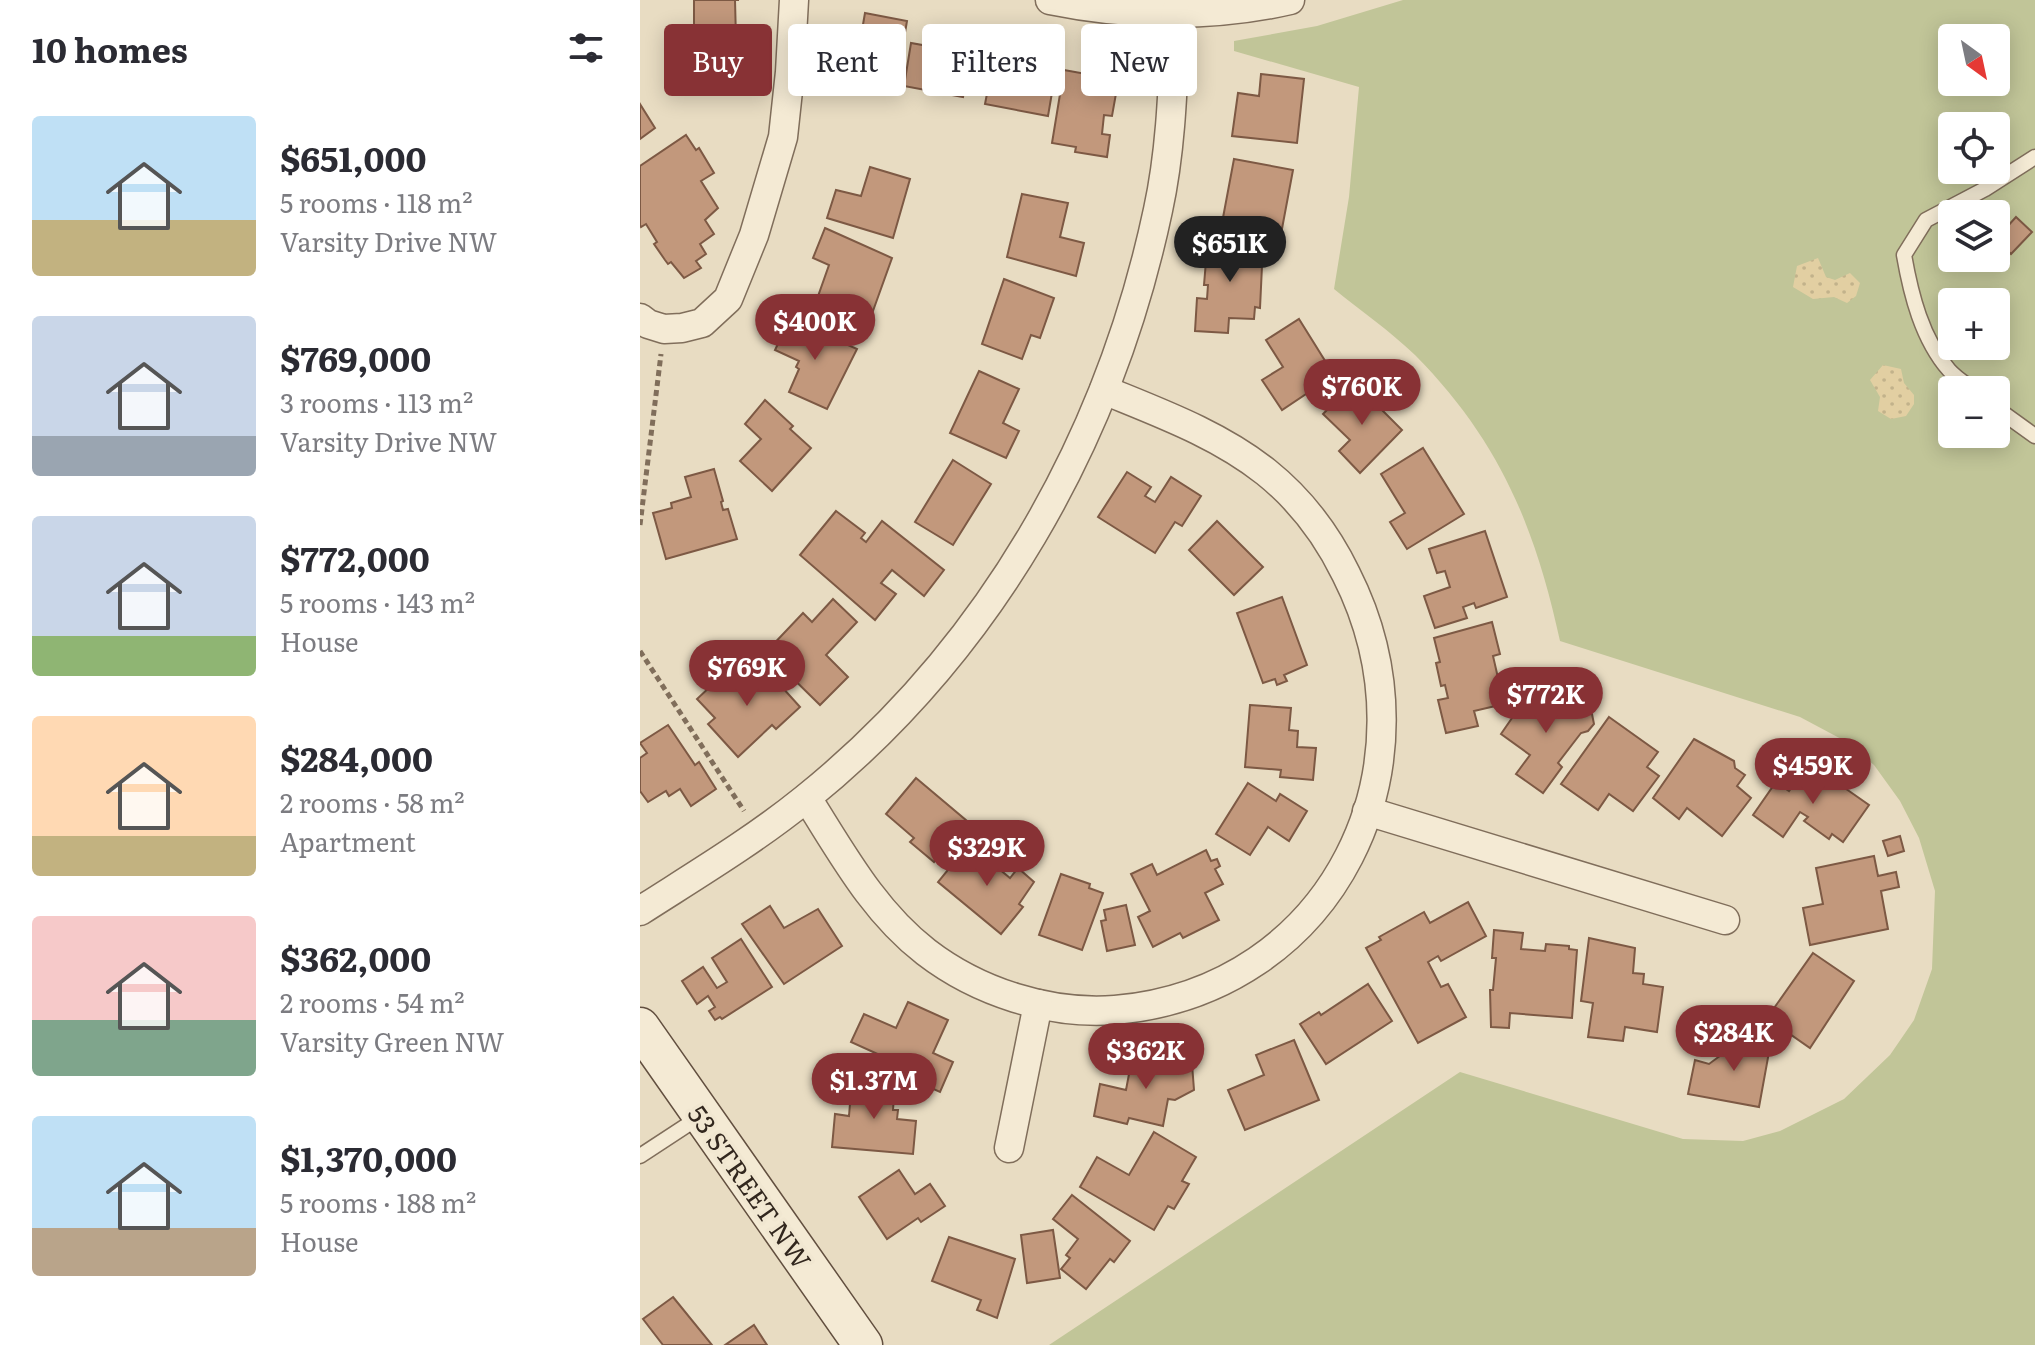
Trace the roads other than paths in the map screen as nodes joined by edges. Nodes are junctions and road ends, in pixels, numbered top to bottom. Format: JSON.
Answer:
{"nodes":[{"id":1,"x":794,"y":0,"type":"edge"},
{"id":2,"x":1050,"y":0,"type":"edge"},
{"id":3,"x":1290,"y":0,"type":"edge"},
{"id":4,"x":1176,"y":12,"type":"junction"},
{"id":5,"x":2035,"y":157,"type":"edge"},
{"id":6,"x":652,"y":324,"type":"edge"},
{"id":7,"x":1956,"y":376,"type":"edge"},
{"id":8,"x":1104,"y":390,"type":"junction"},
{"id":9,"x":2010,"y":418,"type":"edge"},
{"id":10,"x":2035,"y":436,"type":"edge"},
{"id":11,"x":807,"y":798,"type":"junction"},
{"id":12,"x":1367,"y":811,"type":"junction"},
{"id":13,"x":640,"y":911,"type":"edge"},
{"id":14,"x":1725,"y":920,"type":"dead end"},
{"id":15,"x":1038,"y":1004,"type":"junction"},
{"id":16,"x":640,"y":1027,"type":"edge"},
{"id":17,"x":702,"y":1116,"type":"junction"},
{"id":18,"x":1009,"y":1148,"type":"dead end"},
{"id":19,"x":640,"y":1156,"type":"edge"},
{"id":20,"x":863,"y":1345,"type":"edge"}],
"edges":[{"from":1,"to":6,"type":"street"},
{"from":2,"to":4,"type":"street"},
{"from":3,"to":4,"type":"street"},
{"from":4,"to":8,"type":"street"},
{"from":5,"to":7,"type":"lane"},
{"from":8,"to":11,"type":"street"},
{"from":8,"to":12,"type":"street"},
{"from":9,"to":10,"type":"lane"},
{"from":11,"to":13,"type":"street"},
{"from":11,"to":15,"type":"street"},
{"from":12,"to":14,"type":"street"},
{"from":12,"to":15,"type":"street"},
{"from":15,"to":18,"type":"street"},
{"from":16,"to":17,"type":"street","name":"53 STREET NW"},
{"from":17,"to":19,"type":"lane"},
{"from":17,"to":20,"type":"street","name":"53 STREET NW"}]}
